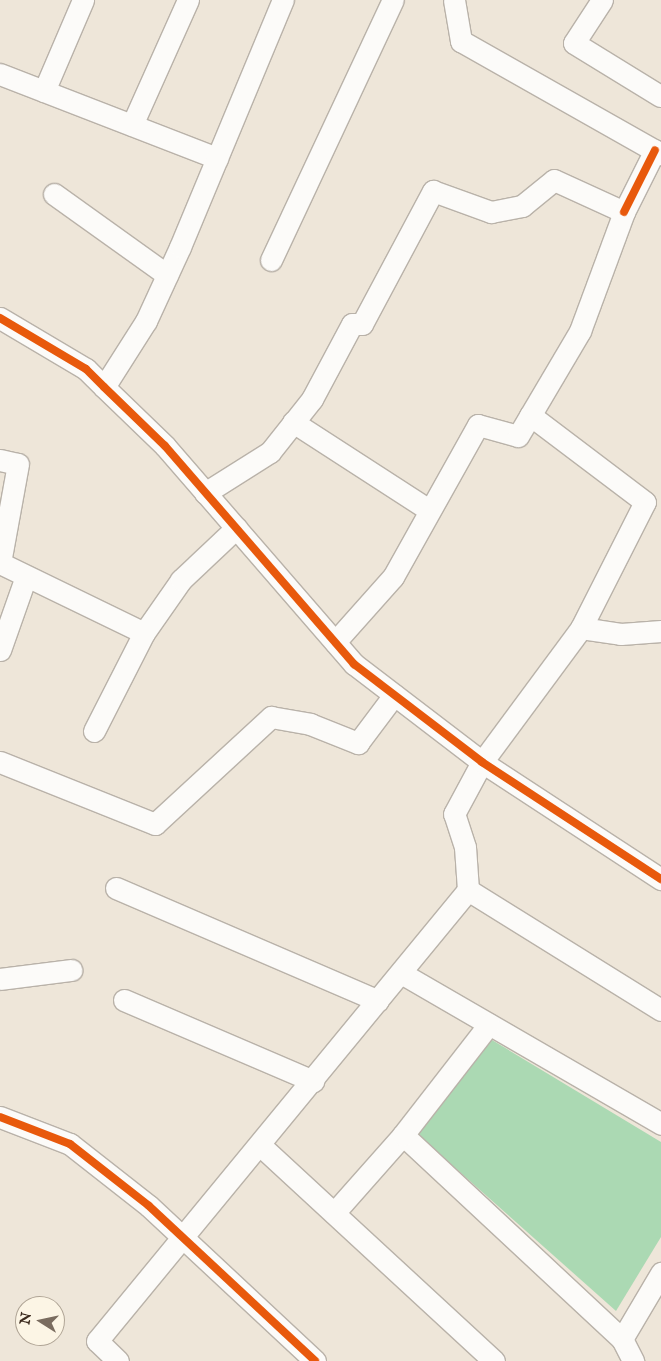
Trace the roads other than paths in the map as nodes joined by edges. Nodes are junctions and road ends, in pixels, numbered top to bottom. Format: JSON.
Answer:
{"nodes":[{"id":1,"x":83,"y":0,"type":"edge"},
{"id":2,"x":188,"y":0,"type":"edge"},
{"id":3,"x":283,"y":0,"type":"edge"},
{"id":4,"x":393,"y":0,"type":"edge"},
{"id":5,"x":454,"y":0,"type":"edge"},
{"id":6,"x":602,"y":0,"type":"edge"},
{"id":7,"x":0,"y":74,"type":"edge"},
{"id":8,"x":44,"y":92,"type":"junction"},
{"id":9,"x":660,"y":96,"type":"edge"},
{"id":10,"x":132,"y":125,"type":"junction"},
{"id":11,"x":658,"y":152,"type":"edge"},
{"id":12,"x":217,"y":158,"type":"junction"},
{"id":13,"x":54,"y":194,"type":"dead end"},
{"id":14,"x":624,"y":212,"type":"junction"},
{"id":15,"x":271,"y":260,"type":"dead end"},
{"id":16,"x":167,"y":275,"type":"junction"},
{"id":17,"x":0,"y":318,"type":"edge"},
{"id":18,"x":104,"y":387,"type":"junction"},
{"id":19,"x":530,"y":415,"type":"junction"},
{"id":20,"x":293,"y":422,"type":"junction"},
{"id":21,"x":0,"y":460,"type":"edge"},
{"id":22,"x":205,"y":493,"type":"junction"},
{"id":23,"x":430,"y":510,"type":"junction"},
{"id":24,"x":236,"y":528,"type":"junction"},
{"id":25,"x":26,"y":576,"type":"junction"},
{"id":26,"x":581,"y":628,"type":"junction"},
{"id":27,"x":661,"y":631,"type":"edge"},
{"id":28,"x":144,"y":633,"type":"junction"},
{"id":29,"x":335,"y":642,"type":"junction"},
{"id":30,"x":0,"y":650,"type":"edge"},
{"id":31,"x":394,"y":695,"type":"junction"},
{"id":32,"x":94,"y":731,"type":"dead end"},
{"id":33,"x":0,"y":762,"type":"edge"},
{"id":34,"x":482,"y":762,"type":"junction"},
{"id":35,"x":661,"y":879,"type":"edge"},
{"id":36,"x":116,"y":888,"type":"dead end"},
{"id":37,"x":468,"y":890,"type":"junction"},
{"id":38,"x":71,"y":970,"type":"dead end"},
{"id":39,"x":401,"y":973,"type":"junction"},
{"id":40,"x":0,"y":979,"type":"edge"},
{"id":41,"x":124,"y":1000,"type":"dead end"},
{"id":42,"x":378,"y":1001,"type":"junction"},
{"id":43,"x":661,"y":1010,"type":"edge"},
{"id":44,"x":489,"y":1024,"type":"junction"},
{"id":45,"x":313,"y":1081,"type":"junction"},
{"id":46,"x":0,"y":1117,"type":"edge"},
{"id":47,"x":661,"y":1124,"type":"edge"},
{"id":48,"x":403,"y":1134,"type":"junction"},
{"id":49,"x":261,"y":1146,"type":"junction"},
{"id":50,"x":334,"y":1213,"type":"junction"},
{"id":51,"x":184,"y":1239,"type":"junction"},
{"id":52,"x":661,"y":1274,"type":"edge"},
{"id":53,"x":622,"y":1339,"type":"junction"},
{"id":54,"x":118,"y":1361,"type":"edge"},
{"id":55,"x":315,"y":1361,"type":"edge"},
{"id":56,"x":494,"y":1361,"type":"edge"},
{"id":57,"x":633,"y":1361,"type":"edge"}],
"edges":[{"from":1,"to":8,"type":"street"},
{"from":2,"to":10,"type":"street"},
{"from":3,"to":12,"type":"street"},
{"from":4,"to":15,"type":"street"},
{"from":5,"to":11,"type":"street"},
{"from":6,"to":9,"type":"street"},
{"from":7,"to":8,"type":"street"},
{"from":8,"to":10,"type":"street"},
{"from":10,"to":12,"type":"street"},
{"from":11,"to":14,"type":"street"},
{"from":12,"to":16,"type":"street"},
{"from":13,"to":16,"type":"street"},
{"from":14,"to":19,"type":"street"},
{"from":14,"to":20,"type":"street"},
{"from":16,"to":18,"type":"street"},
{"from":17,"to":18,"type":"street"},
{"from":18,"to":22,"type":"street"},
{"from":19,"to":23,"type":"street"},
{"from":19,"to":26,"type":"street"},
{"from":20,"to":22,"type":"street"},
{"from":20,"to":23,"type":"street"},
{"from":21,"to":25,"type":"street"},
{"from":22,"to":24,"type":"street"},
{"from":23,"to":29,"type":"street"},
{"from":24,"to":28,"type":"street"},
{"from":24,"to":29,"type":"street"},
{"from":25,"to":28,"type":"street"},
{"from":25,"to":30,"type":"street"},
{"from":26,"to":27,"type":"street"},
{"from":26,"to":34,"type":"street"},
{"from":28,"to":32,"type":"street"},
{"from":29,"to":31,"type":"street"},
{"from":31,"to":33,"type":"street"},
{"from":31,"to":34,"type":"street"},
{"from":34,"to":35,"type":"street"},
{"from":34,"to":37,"type":"street"},
{"from":36,"to":42,"type":"street"},
{"from":37,"to":39,"type":"street"},
{"from":37,"to":43,"type":"street"},
{"from":38,"to":40,"type":"street"},
{"from":39,"to":42,"type":"street"},
{"from":39,"to":44,"type":"street"},
{"from":41,"to":45,"type":"street"},
{"from":42,"to":45,"type":"street"},
{"from":44,"to":47,"type":"street"},
{"from":44,"to":48,"type":"street"},
{"from":45,"to":49,"type":"street"},
{"from":46,"to":51,"type":"street"},
{"from":48,"to":50,"type":"street"},
{"from":48,"to":53,"type":"street"},
{"from":49,"to":50,"type":"street"},
{"from":49,"to":51,"type":"street"},
{"from":50,"to":56,"type":"street"},
{"from":51,"to":54,"type":"street"},
{"from":51,"to":55,"type":"street"},
{"from":52,"to":53,"type":"street"},
{"from":53,"to":57,"type":"street"}]}
